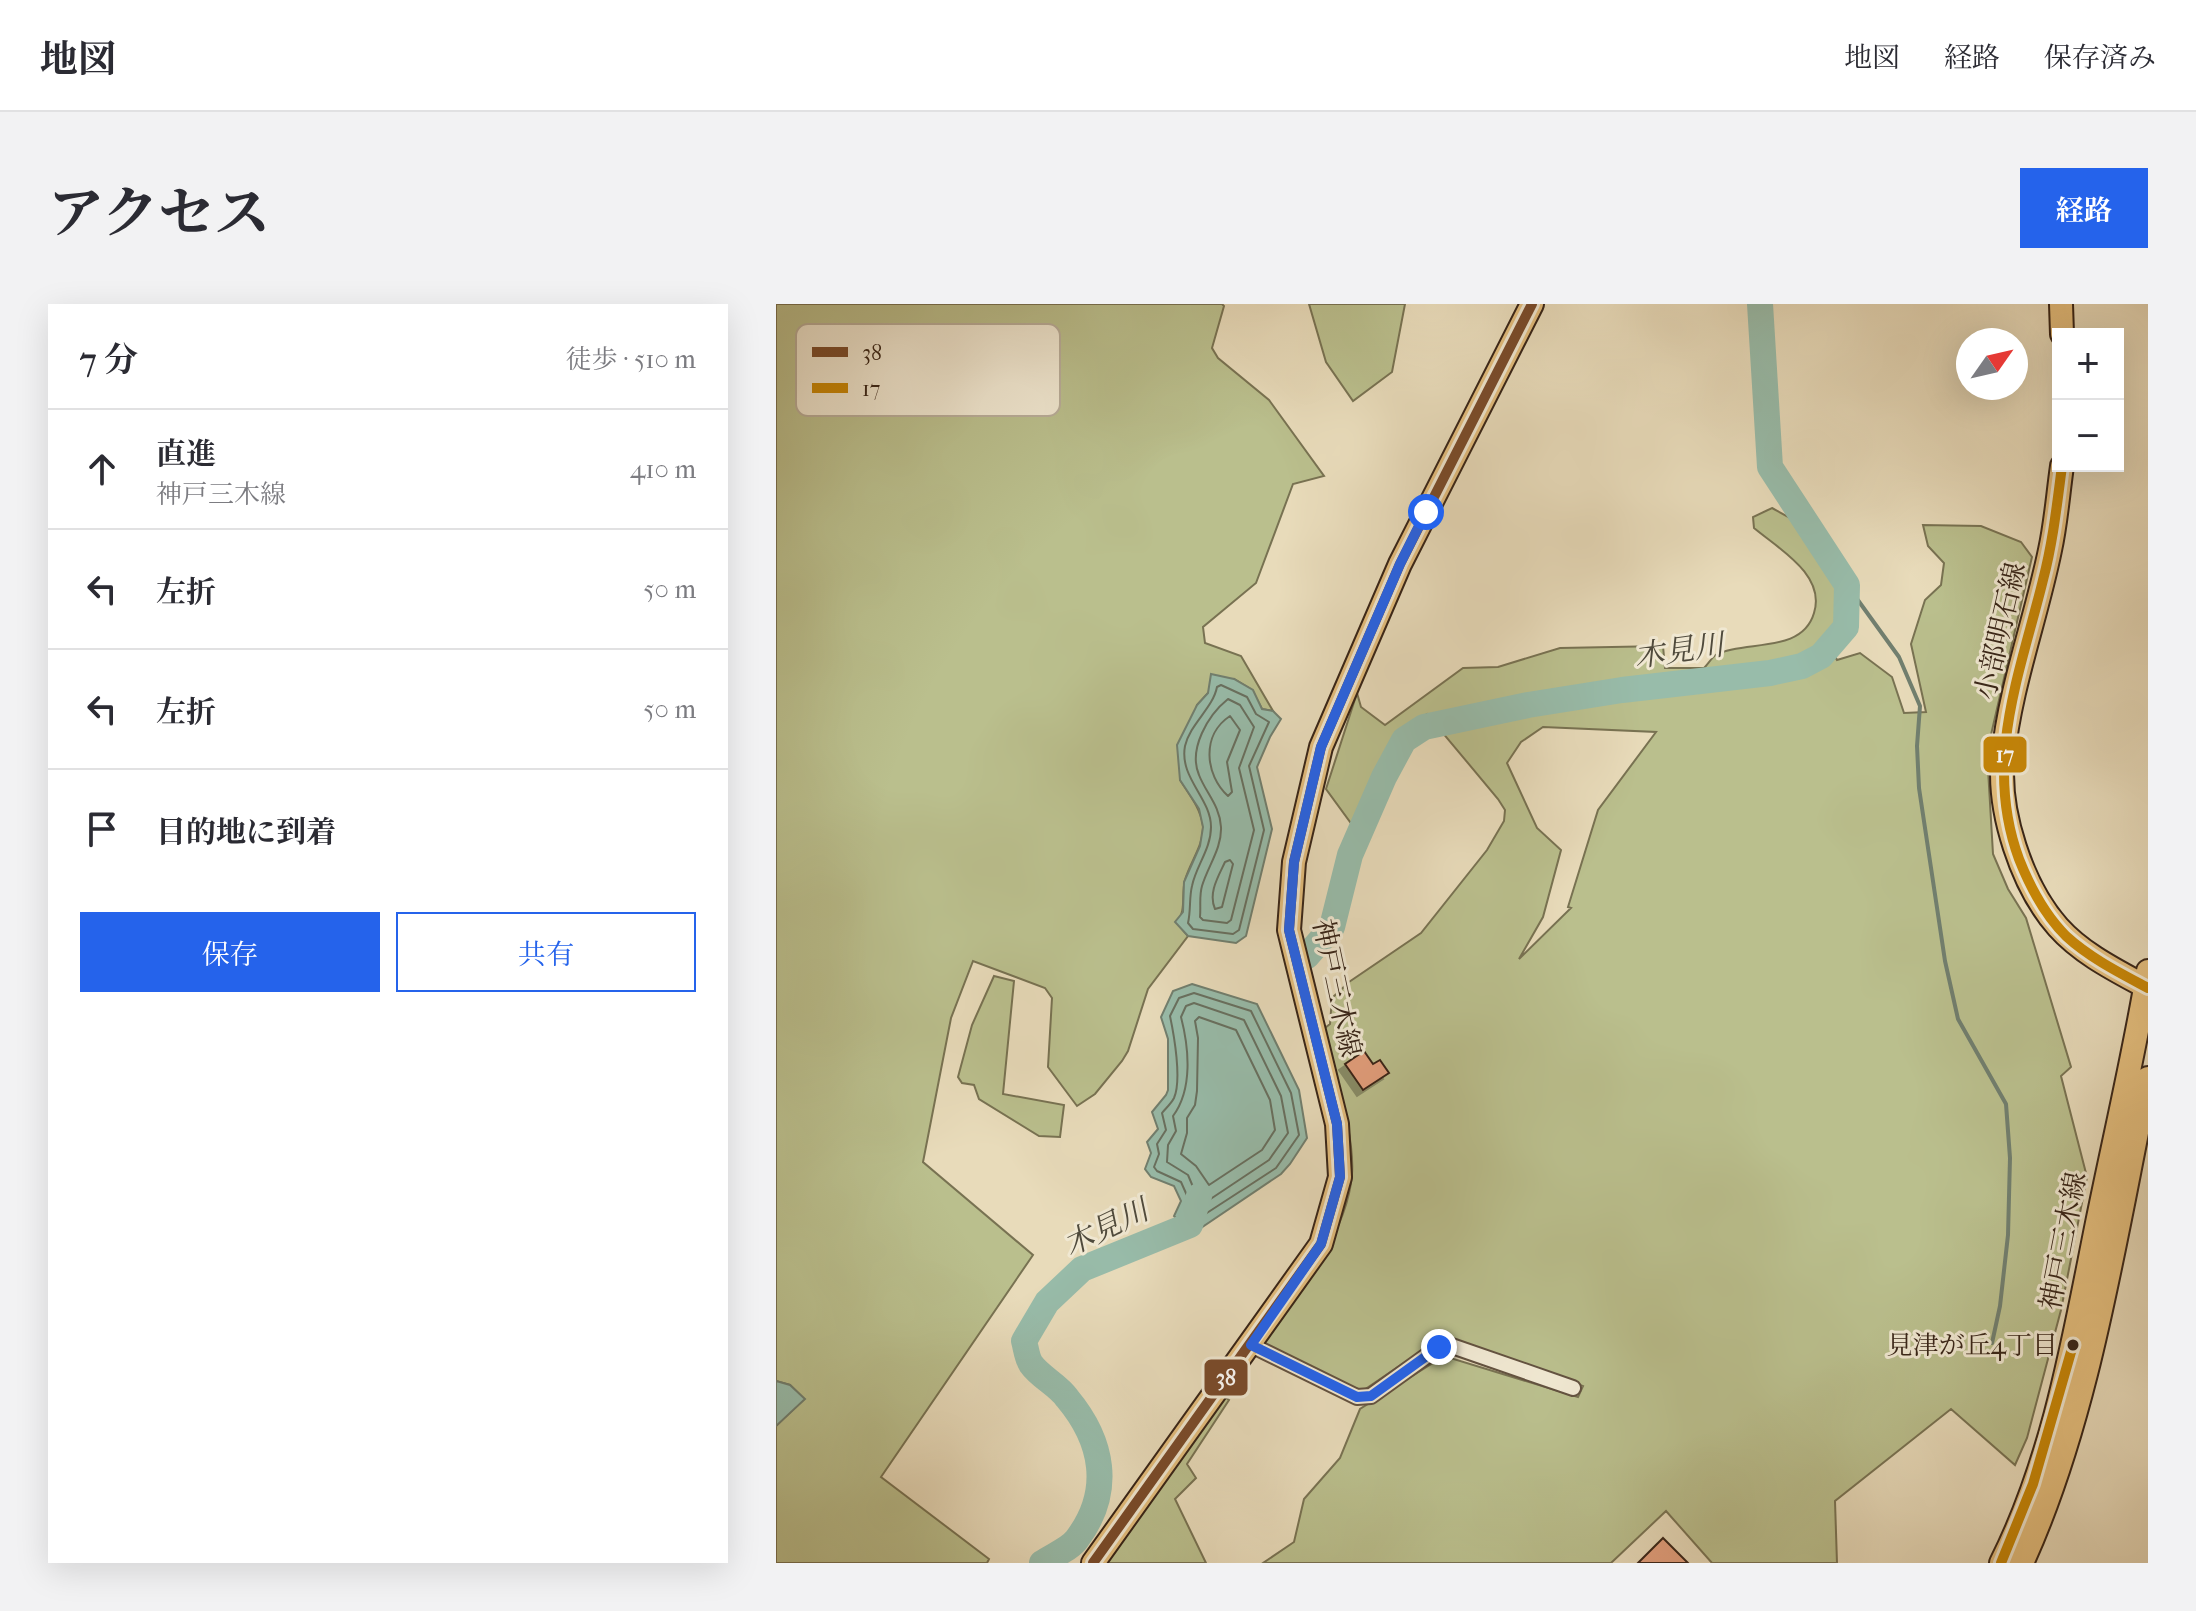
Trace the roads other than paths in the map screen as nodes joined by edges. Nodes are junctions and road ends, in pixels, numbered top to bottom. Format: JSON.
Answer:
{"nodes":[{"id":1,"x":1532,"y":304,"type":"edge"},
{"id":2,"x":2061,"y":304,"type":"edge"},
{"id":3,"x":2062,"y":328,"type":"edge"},
{"id":4,"x":2061,"y":472,"type":"edge"},
{"id":5,"x":2147,"y":982,"type":"edge"},
{"id":6,"x":2148,"y":1078,"type":"edge"},
{"id":7,"x":1251,"y":1345,"type":"junction"},
{"id":8,"x":1573,"y":1388,"type":"dead end"},
{"id":9,"x":1093,"y":1563,"type":"edge"},
{"id":10,"x":2001,"y":1563,"type":"edge"},
{"id":11,"x":2022,"y":1563,"type":"edge"}],
"edges":[{"from":1,"to":7,"type":"main road","name":"神戸三木線"},
{"from":2,"to":3,"type":"main road"},
{"from":4,"to":5,"type":"main road","name":"小部明石線"},
{"from":5,"to":10,"type":"main road","name":"神戸三木線"},
{"from":6,"to":11,"type":"main road","name":"神戸三木線"},
{"from":7,"to":8,"type":"street"},
{"from":7,"to":9,"type":"main road","name":"神戸三木線"}]}
